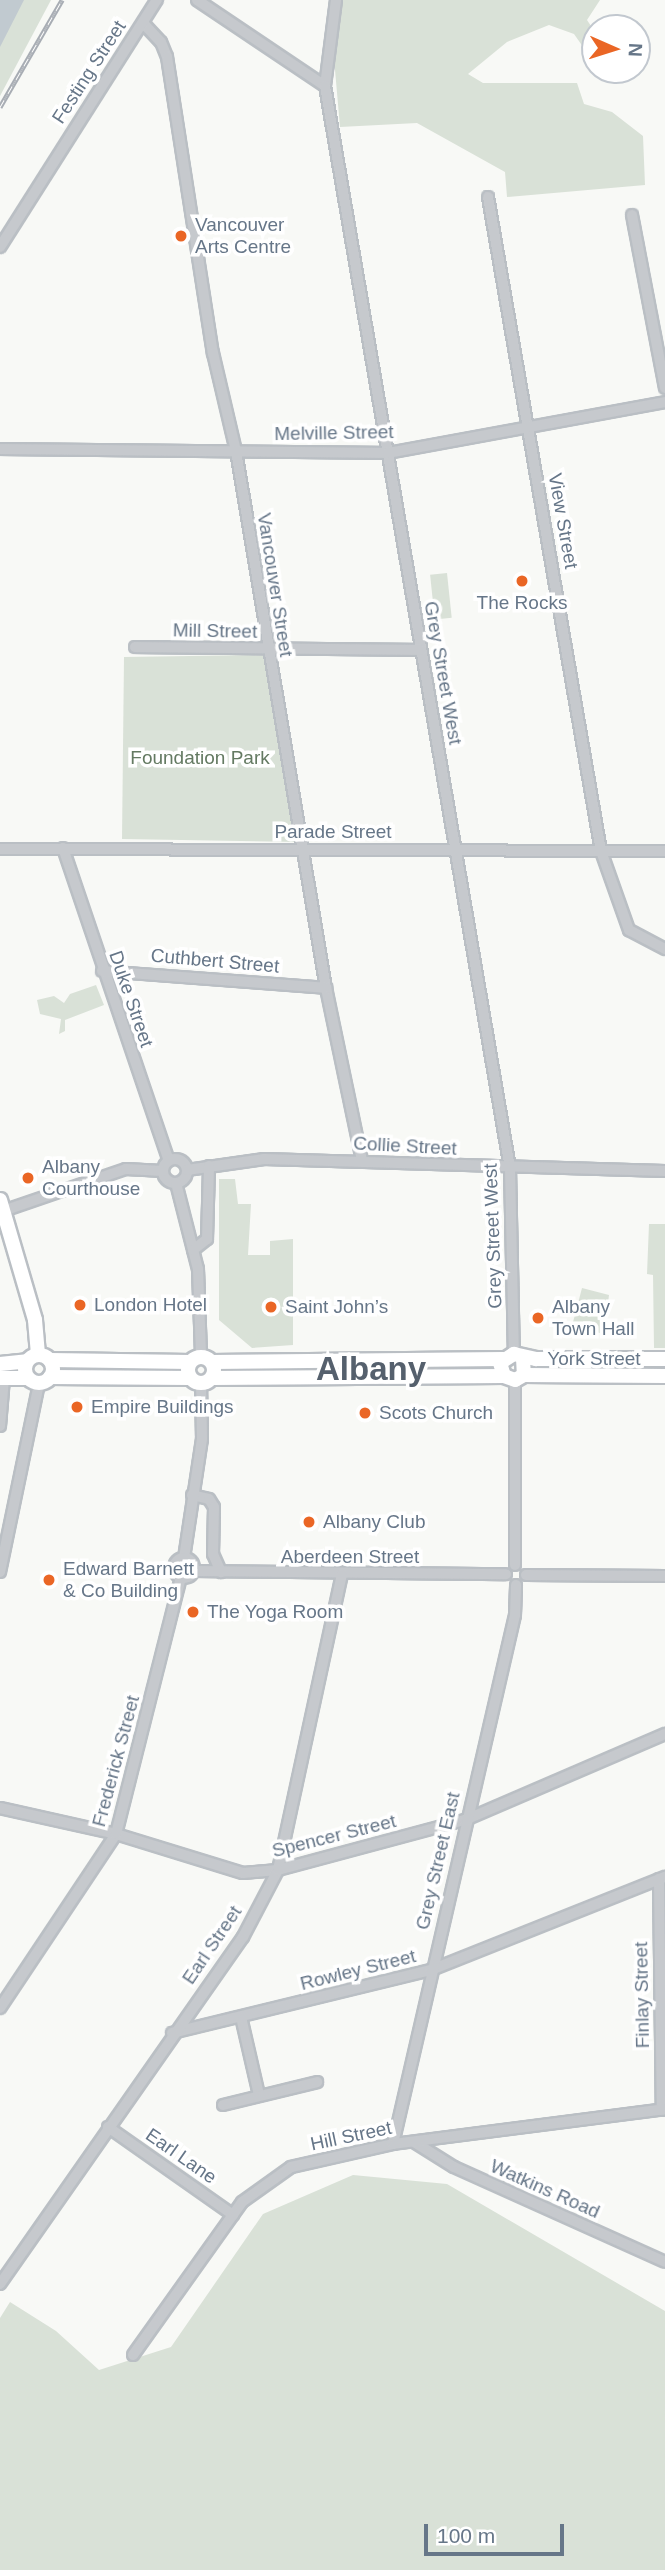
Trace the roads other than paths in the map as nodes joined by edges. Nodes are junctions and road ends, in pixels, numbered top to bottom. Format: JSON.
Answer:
{"nodes":[{"id":1,"x":149,"y":0,"type":"edge"},
{"id":2,"x":157,"y":0,"type":"edge"},
{"id":3,"x":197,"y":0,"type":"edge"},
{"id":4,"x":336,"y":0,"type":"edge"},
{"id":5,"x":143,"y":23,"type":"junction"},
{"id":6,"x":325,"y":86,"type":"junction"},
{"id":7,"x":51,"y":163,"type":"junction"},
{"id":8,"x":488,"y":197,"type":"dead end"},
{"id":9,"x":632,"y":215,"type":"dead end"},
{"id":10,"x":0,"y":247,"type":"edge"},
{"id":11,"x":665,"y":388,"type":"edge"},
{"id":12,"x":665,"y":402,"type":"edge"},
{"id":13,"x":529,"y":426,"type":"junction"},
{"id":14,"x":0,"y":449,"type":"edge"},
{"id":15,"x":236,"y":451,"type":"junction"},
{"id":16,"x":387,"y":453,"type":"junction"},
{"id":17,"x":135,"y":647,"type":"dead end"},
{"id":18,"x":268,"y":649,"type":"junction"},
{"id":19,"x":421,"y":650,"type":"junction"},
{"id":20,"x":63,"y":848,"type":"junction"},
{"id":21,"x":0,"y":849,"type":"edge"},
{"id":22,"x":304,"y":849,"type":"junction"},
{"id":23,"x":456,"y":850,"type":"junction"},
{"id":24,"x":601,"y":851,"type":"junction"},
{"id":25,"x":665,"y":851,"type":"edge"},
{"id":26,"x":665,"y":949,"type":"edge"},
{"id":27,"x":102,"y":971,"type":"junction"},
{"id":28,"x":326,"y":988,"type":"junction"},
{"id":29,"x":362,"y":1160,"type":"junction"},
{"id":30,"x":166,"y":1166,"type":"junction"},
{"id":31,"x":209,"y":1166,"type":"junction"},
{"id":32,"x":510,"y":1168,"type":"junction"},
{"id":33,"x":187,"y":1170,"type":"junction"},
{"id":34,"x":665,"y":1171,"type":"edge"},
{"id":35,"x":176,"y":1184,"type":"junction"},
{"id":36,"x":2,"y":1205,"type":"edge"},
{"id":37,"x":194,"y":1250,"type":"junction"},
{"id":38,"x":513,"y":1357,"type":"junction"},
{"id":39,"x":38,"y":1359,"type":"junction"},
{"id":40,"x":665,"y":1359,"type":"edge"},
{"id":41,"x":201,"y":1360,"type":"junction"},
{"id":42,"x":1,"y":1368,"type":"edge"},
{"id":43,"x":665,"y":1376,"type":"edge"},
{"id":44,"x":514,"y":1377,"type":"junction"},
{"id":45,"x":39,"y":1379,"type":"junction"},
{"id":46,"x":201,"y":1379,"type":"junction"},
{"id":47,"x":0,"y":1426,"type":"edge"},
{"id":48,"x":192,"y":1495,"type":"junction"},
{"id":49,"x":184,"y":1558,"type":"junction"},
{"id":50,"x":515,"y":1565,"type":"junction"},
{"id":51,"x":194,"y":1570,"type":"junction"},
{"id":52,"x":0,"y":1572,"type":"edge"},
{"id":53,"x":221,"y":1572,"type":"junction"},
{"id":54,"x":506,"y":1574,"type":"junction"},
{"id":55,"x":342,"y":1575,"type":"junction"},
{"id":56,"x":526,"y":1575,"type":"junction"},
{"id":57,"x":665,"y":1576,"type":"edge"},
{"id":58,"x":181,"y":1577,"type":"junction"},
{"id":59,"x":516,"y":1585,"type":"junction"},
{"id":60,"x":665,"y":1734,"type":"edge"},
{"id":61,"x":0,"y":1808,"type":"edge"},
{"id":62,"x":465,"y":1820,"type":"junction"},
{"id":63,"x":116,"y":1834,"type":"junction"},
{"id":64,"x":278,"y":1870,"type":"junction"},
{"id":65,"x":662,"y":1878,"type":"edge"},
{"id":66,"x":431,"y":1970,"type":"junction"},
{"id":67,"x":0,"y":2008,"type":"edge"},
{"id":68,"x":241,"y":2017,"type":"junction"},
{"id":69,"x":172,"y":2034,"type":"junction"},
{"id":70,"x":317,"y":2082,"type":"dead end"},
{"id":71,"x":260,"y":2095,"type":"junction"},
{"id":72,"x":223,"y":2105,"type":"dead end"},
{"id":73,"x":664,"y":2109,"type":"edge"},
{"id":74,"x":108,"y":2127,"type":"junction"},
{"id":75,"x":414,"y":2142,"type":"junction"},
{"id":76,"x":393,"y":2144,"type":"junction"},
{"id":77,"x":233,"y":2215,"type":"junction"},
{"id":78,"x":665,"y":2262,"type":"edge"},
{"id":79,"x":0,"y":2284,"type":"edge"},
{"id":80,"x":133,"y":2355,"type":"dead end"}],
"edges":[{"from":1,"to":7,"type":"street","name":"Festing Street"},
{"from":2,"to":5,"type":"street","name":"Festing Street"},
{"from":3,"to":6,"type":"street"},
{"from":4,"to":6,"type":"street","name":"Grey Street West"},
{"from":5,"to":7,"type":"street","name":"Festing Street"},
{"from":5,"to":15,"type":"street","name":"Vancouver Street"},
{"from":6,"to":16,"type":"street","name":"Grey Street West"},
{"from":7,"to":10,"type":"street","name":"Festing Street"},
{"from":8,"to":13,"type":"street","name":"View Street"},
{"from":9,"to":11,"type":"street"},
{"from":12,"to":13,"type":"street","name":"Melville Street"},
{"from":13,"to":16,"type":"street","name":"Melville Street"},
{"from":13,"to":24,"type":"street","name":"View Street"},
{"from":14,"to":15,"type":"street","name":"Melville Street"},
{"from":15,"to":16,"type":"street","name":"Melville Street"},
{"from":15,"to":18,"type":"street","name":"Vancouver Street"},
{"from":16,"to":19,"type":"street","name":"Grey Street West"},
{"from":17,"to":18,"type":"street","name":"Mill Street"},
{"from":18,"to":19,"type":"street","name":"Mill Street"},
{"from":18,"to":22,"type":"street","name":"Vancouver Street"},
{"from":19,"to":23,"type":"street","name":"Grey Street West"},
{"from":20,"to":21,"type":"street","name":"Parade Street"},
{"from":20,"to":22,"type":"street","name":"Parade Street"},
{"from":20,"to":27,"type":"street","name":"Duke Street"},
{"from":22,"to":23,"type":"street","name":"Parade Street"},
{"from":22,"to":28,"type":"street","name":"Vancouver Street"},
{"from":23,"to":24,"type":"street","name":"Parade Street"},
{"from":23,"to":32,"type":"street","name":"Grey Street West"},
{"from":24,"to":25,"type":"street","name":"Parade Street"},
{"from":24,"to":26,"type":"street","name":"View Street"},
{"from":27,"to":28,"type":"street","name":"Cuthbert Street"},
{"from":27,"to":30,"type":"street","name":"Duke Street"},
{"from":28,"to":29,"type":"street","name":"Vancouver Street"},
{"from":29,"to":31,"type":"street","name":"Collie Street"},
{"from":29,"to":32,"type":"street","name":"Collie Street"},
{"from":30,"to":33,"type":"street"},
{"from":30,"to":35,"type":"street"},
{"from":30,"to":36,"type":"street"},
{"from":31,"to":33,"type":"street","name":"Collie Street"},
{"from":31,"to":37,"type":"street"},
{"from":32,"to":34,"type":"street","name":"Collie Street"},
{"from":32,"to":38,"type":"street","name":"Grey Street West"},
{"from":33,"to":35,"type":"street"},
{"from":35,"to":37,"type":"street"},
{"from":36,"to":39,"type":"main road"},
{"from":37,"to":41,"type":"street"},
{"from":38,"to":40,"type":"main road","name":"York Street"},
{"from":38,"to":41,"type":"main road","name":"York Street"},
{"from":38,"to":44,"type":"main road"},
{"from":38,"to":44,"type":"main road"},
{"from":39,"to":41,"type":"main road","name":"York Street"},
{"from":39,"to":42,"type":"main road","name":"York Street"},
{"from":39,"to":45,"type":"main road"},
{"from":39,"to":45,"type":"main road"},
{"from":41,"to":46,"type":"main road"},
{"from":41,"to":46,"type":"main road"},
{"from":42,"to":45,"type":"main road","name":"York Street"},
{"from":42,"to":47,"type":"street"},
{"from":43,"to":44,"type":"main road","name":"York Street"},
{"from":44,"to":46,"type":"main road","name":"York Street"},
{"from":44,"to":50,"type":"street"},
{"from":45,"to":46,"type":"main road","name":"York Street"},
{"from":45,"to":52,"type":"street"},
{"from":46,"to":48,"type":"street"},
{"from":48,"to":49,"type":"street"},
{"from":48,"to":53,"type":"street"},
{"from":49,"to":51,"type":"street"},
{"from":49,"to":58,"type":"street","name":"Frederick Street"},
{"from":50,"to":54,"type":"street"},
{"from":50,"to":56,"type":"street"},
{"from":51,"to":53,"type":"street","name":"Aberdeen Street"},
{"from":51,"to":58,"type":"street"},
{"from":53,"to":55,"type":"street","name":"Aberdeen Street"},
{"from":54,"to":55,"type":"street","name":"Aberdeen Street"},
{"from":54,"to":59,"type":"street"},
{"from":55,"to":64,"type":"street","name":"Earl Street"},
{"from":56,"to":57,"type":"street"},
{"from":56,"to":59,"type":"street"},
{"from":58,"to":63,"type":"street","name":"Frederick Street"},
{"from":59,"to":62,"type":"street","name":"Grey Street East"},
{"from":60,"to":62,"type":"street","name":"Spencer Street"},
{"from":61,"to":63,"type":"street","name":"Spencer Street"},
{"from":62,"to":64,"type":"street","name":"Spencer Street"},
{"from":62,"to":66,"type":"street","name":"Grey Street East"},
{"from":63,"to":64,"type":"street","name":"Spencer Street"},
{"from":63,"to":67,"type":"street","name":"Frederick Street"},
{"from":64,"to":69,"type":"street","name":"Earl Street"},
{"from":65,"to":66,"type":"street","name":"Rowley Street"},
{"from":65,"to":73,"type":"street","name":"Finlay Street"},
{"from":66,"to":68,"type":"street","name":"Rowley Street"},
{"from":66,"to":76,"type":"street","name":"Grey Street East"},
{"from":68,"to":69,"type":"street","name":"Rowley Street"},
{"from":68,"to":71,"type":"street"},
{"from":69,"to":74,"type":"street","name":"Earl Street"},
{"from":70,"to":71,"type":"street"},
{"from":71,"to":72,"type":"street"},
{"from":73,"to":75,"type":"street","name":"Hill Street"},
{"from":74,"to":77,"type":"street","name":"Earl Lane"},
{"from":74,"to":79,"type":"street","name":"Earl Street"},
{"from":75,"to":76,"type":"street","name":"Hill Street"},
{"from":75,"to":78,"type":"street","name":"Watkins Road"},
{"from":76,"to":77,"type":"street","name":"Hill Street"},
{"from":77,"to":80,"type":"street","name":"Hill Street"}]}
